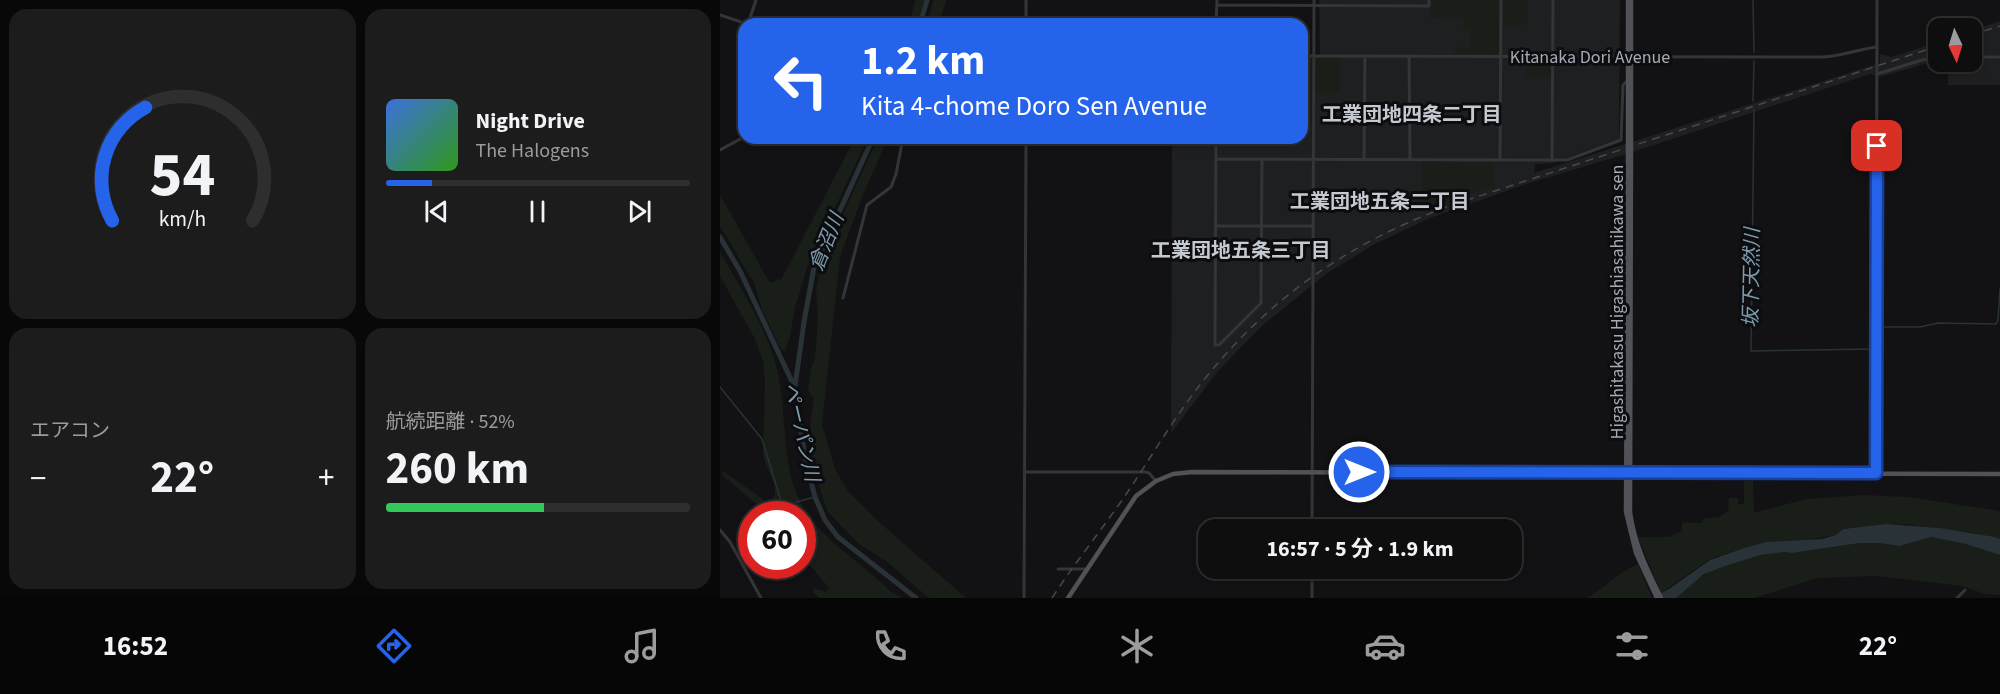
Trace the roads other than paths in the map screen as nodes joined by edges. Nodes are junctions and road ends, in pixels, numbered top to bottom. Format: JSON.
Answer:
{"nodes":[{"id":1,"x":756,"y":0,"type":"edge"},
{"id":2,"x":1026,"y":0,"type":"edge"},
{"id":3,"x":1217,"y":0,"type":"edge"},
{"id":4,"x":1314,"y":0,"type":"edge"},
{"id":5,"x":1429,"y":0,"type":"edge"},
{"id":6,"x":1501,"y":0,"type":"edge"},
{"id":7,"x":1552,"y":0,"type":"edge"},
{"id":8,"x":1630,"y":0,"type":"edge"},
{"id":9,"x":1877,"y":0,"type":"edge"},
{"id":10,"x":1265,"y":2,"type":"edge"},
{"id":11,"x":1216,"y":5,"type":"junction"},
{"id":12,"x":1314,"y":6,"type":"junction"},
{"id":13,"x":720,"y":15,"type":"edge"},
{"id":14,"x":750,"y":18,"type":"edge"},
{"id":15,"x":1026,"y":18,"type":"edge"},
{"id":16,"x":1216,"y":18,"type":"edge"},
{"id":17,"x":738,"y":21,"type":"edge"},
{"id":18,"x":1877,"y":47,"type":"junction"},
{"id":19,"x":1308,"y":56,"type":"edge"},
{"id":20,"x":1314,"y":56,"type":"junction"},
{"id":21,"x":1365,"y":56,"type":"junction"},
{"id":22,"x":1409,"y":56,"type":"junction"},
{"id":23,"x":1500,"y":57,"type":"junction"},
{"id":24,"x":1552,"y":57,"type":"junction"},
{"id":25,"x":1630,"y":57,"type":"junction"},
{"id":26,"x":1982,"y":57,"type":"edge"},
{"id":27,"x":2000,"y":57,"type":"edge"},
{"id":28,"x":1928,"y":59,"type":"edge"},
{"id":29,"x":1877,"y":74,"type":"junction"},
{"id":30,"x":1628,"y":80,"type":"junction"},
{"id":31,"x":738,"y":140,"type":"edge"},
{"id":32,"x":902,"y":144,"type":"edge"},
{"id":33,"x":1026,"y":144,"type":"edge"},
{"id":34,"x":1216,"y":144,"type":"edge"},
{"id":35,"x":1629,"y":147,"type":"junction"},
{"id":36,"x":720,"y":150,"type":"edge"},
{"id":37,"x":1216,"y":159,"type":"junction"},
{"id":38,"x":1262,"y":159,"type":"junction"},
{"id":39,"x":1314,"y":159,"type":"junction"},
{"id":40,"x":1364,"y":159,"type":"junction"},
{"id":41,"x":1410,"y":159,"type":"junction"},
{"id":42,"x":1500,"y":160,"type":"junction"},
{"id":43,"x":1552,"y":160,"type":"junction"},
{"id":44,"x":1216,"y":226,"type":"junction"},
{"id":45,"x":1262,"y":226,"type":"junction"},
{"id":46,"x":1313,"y":226,"type":"junction"},
{"id":47,"x":843,"y":298,"type":"dead end"},
{"id":48,"x":1024,"y":472,"type":"junction"},
{"id":49,"x":1312,"y":472,"type":"junction"},
{"id":50,"x":1628,"y":473,"type":"junction"},
{"id":51,"x":1876,"y":473,"type":"junction"},
{"id":52,"x":2000,"y":474,"type":"edge"},
{"id":53,"x":1156,"y":481,"type":"junction"},
{"id":54,"x":1312,"y":519,"type":"edge"},
{"id":55,"x":720,"y":530,"type":"edge"},
{"id":56,"x":1058,"y":569,"type":"dead end"},
{"id":57,"x":1087,"y":569,"type":"junction"},
{"id":58,"x":1312,"y":579,"type":"edge"},
{"id":59,"x":1965,"y":590,"type":"dead end"},
{"id":60,"x":761,"y":598,"type":"edge"},
{"id":61,"x":1024,"y":598,"type":"edge"},
{"id":62,"x":1068,"y":598,"type":"edge"},
{"id":63,"x":1312,"y":598,"type":"edge"},
{"id":64,"x":1659,"y":598,"type":"edge"},
{"id":65,"x":1958,"y":598,"type":"edge"}],
"edges":[{"from":1,"to":14,"type":"street"},
{"from":2,"to":15,"type":"street"},
{"from":3,"to":11,"type":"street"},
{"from":4,"to":12,"type":"street"},
{"from":5,"to":12,"type":"street"},
{"from":6,"to":23,"type":"street"},
{"from":7,"to":24,"type":"street"},
{"from":8,"to":25,"type":"main road","name":"Higashitakasu Higashiasahikawa sen"},
{"from":9,"to":18,"type":"street"},
{"from":10,"to":11,"type":"street"},
{"from":10,"to":12,"type":"street"},
{"from":11,"to":16,"type":"street"},
{"from":12,"to":20,"type":"street"},
{"from":13,"to":17,"type":"street"},
{"from":18,"to":25,"type":"street","name":"Kitanaka Dori Avenue"},
{"from":18,"to":29,"type":"street"},
{"from":19,"to":20,"type":"street","name":"Kitanaka Dori Avenue"},
{"from":20,"to":21,"type":"street","name":"Kitanaka Dori Avenue"},
{"from":20,"to":39,"type":"street"},
{"from":21,"to":22,"type":"street","name":"Kitanaka Dori Avenue"},
{"from":21,"to":40,"type":"street"},
{"from":22,"to":23,"type":"street","name":"Kitanaka Dori Avenue"},
{"from":22,"to":41,"type":"street"},
{"from":23,"to":24,"type":"street","name":"Kitanaka Dori Avenue"},
{"from":23,"to":42,"type":"street"},
{"from":24,"to":25,"type":"street","name":"Kitanaka Dori Avenue"},
{"from":24,"to":43,"type":"street"},
{"from":25,"to":30,"type":"main road","name":"Higashitakasu Higashiasahikawa sen"},
{"from":25,"to":35,"type":"main road","name":"Higashitakasu Higashiasahikawa sen"},
{"from":26,"to":27,"type":"street"},
{"from":28,"to":29,"type":"street"},
{"from":29,"to":51,"type":"street"},
{"from":30,"to":35,"type":"main road","name":"Higashitakasu Higashiasahikawa sen"},
{"from":30,"to":43,"type":"street"},
{"from":31,"to":36,"type":"street"},
{"from":32,"to":47,"type":"street"},
{"from":33,"to":48,"type":"street"},
{"from":34,"to":37,"type":"street"},
{"from":35,"to":50,"type":"main road","name":"Higashitakasu Higashiasahikawa sen"},
{"from":37,"to":38,"type":"street"},
{"from":37,"to":44,"type":"street"},
{"from":38,"to":39,"type":"street"},
{"from":38,"to":45,"type":"street"},
{"from":39,"to":40,"type":"street"},
{"from":39,"to":46,"type":"street"},
{"from":40,"to":41,"type":"street"},
{"from":41,"to":42,"type":"street"},
{"from":42,"to":43,"type":"street"},
{"from":44,"to":45,"type":"street"},
{"from":44,"to":45,"type":"street"},
{"from":45,"to":46,"type":"street"},
{"from":46,"to":49,"type":"street"},
{"from":48,"to":53,"type":"street"},
{"from":48,"to":61,"type":"street"},
{"from":49,"to":50,"type":"main road"},
{"from":49,"to":53,"type":"main road"},
{"from":49,"to":54,"type":"street"},
{"from":50,"to":51,"type":"main road"},
{"from":50,"to":64,"type":"main road","name":"Higashitakasu Higashiasahikawa sen"},
{"from":51,"to":52,"type":"main road"},
{"from":53,"to":57,"type":"main road"},
{"from":55,"to":60,"type":"street"},
{"from":56,"to":57,"type":"street"},
{"from":57,"to":62,"type":"main road"},
{"from":58,"to":63,"type":"street"},
{"from":59,"to":65,"type":"street"}]}
